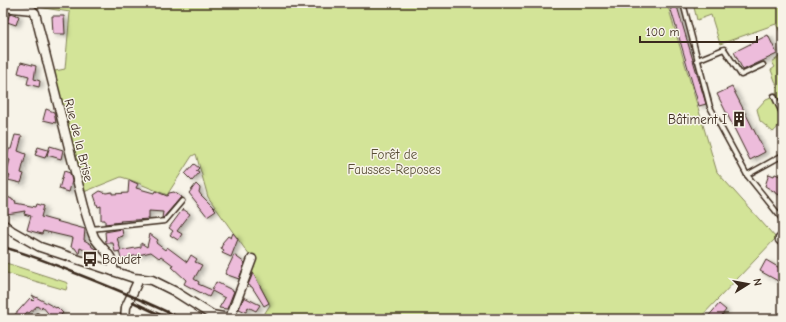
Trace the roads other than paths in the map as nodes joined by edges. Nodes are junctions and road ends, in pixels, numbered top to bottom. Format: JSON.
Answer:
{"nodes":[{"id":1,"x":683,"y":3,"type":"edge"},
{"id":2,"x":3,"y":7,"type":"edge"},
{"id":3,"x":697,"y":60,"type":"junction"},
{"id":4,"x":764,"y":65,"type":"dead end"},
{"id":5,"x":774,"y":96,"type":"dead end"},
{"id":6,"x":783,"y":115,"type":"edge"},
{"id":7,"x":783,"y":155,"type":"edge"},
{"id":8,"x":747,"y":175,"type":"junction"},
{"id":9,"x":182,"y":201,"type":"dead end"},
{"id":10,"x":783,"y":220,"type":"edge"},
{"id":11,"x":3,"y":224,"type":"edge"},
{"id":12,"x":91,"y":229,"type":"junction"},
{"id":13,"x":252,"y":259,"type":"dead end"},
{"id":14,"x":113,"y":271,"type":"junction"},
{"id":15,"x":139,"y":279,"type":"junction"},
{"id":16,"x":125,"y":319,"type":"edge"},
{"id":17,"x":232,"y":319,"type":"edge"}],
"edges":[{"from":1,"to":3,"type":"lane"},
{"from":2,"to":12,"type":"street","name":"Rue de la Brise"},
{"from":3,"to":4,"type":"lane"},
{"from":3,"to":8,"type":"lane"},
{"from":5,"to":6,"type":"lane"},
{"from":7,"to":8,"type":"lane"},
{"from":8,"to":10,"type":"lane"},
{"from":9,"to":12,"type":"lane"},
{"from":11,"to":14,"type":"street"},
{"from":12,"to":14,"type":"street","name":"Rue de la Brise"},
{"from":13,"to":17,"type":"street"},
{"from":14,"to":15,"type":"street"},
{"from":15,"to":16,"type":"street"},
{"from":15,"to":17,"type":"street"}]}
